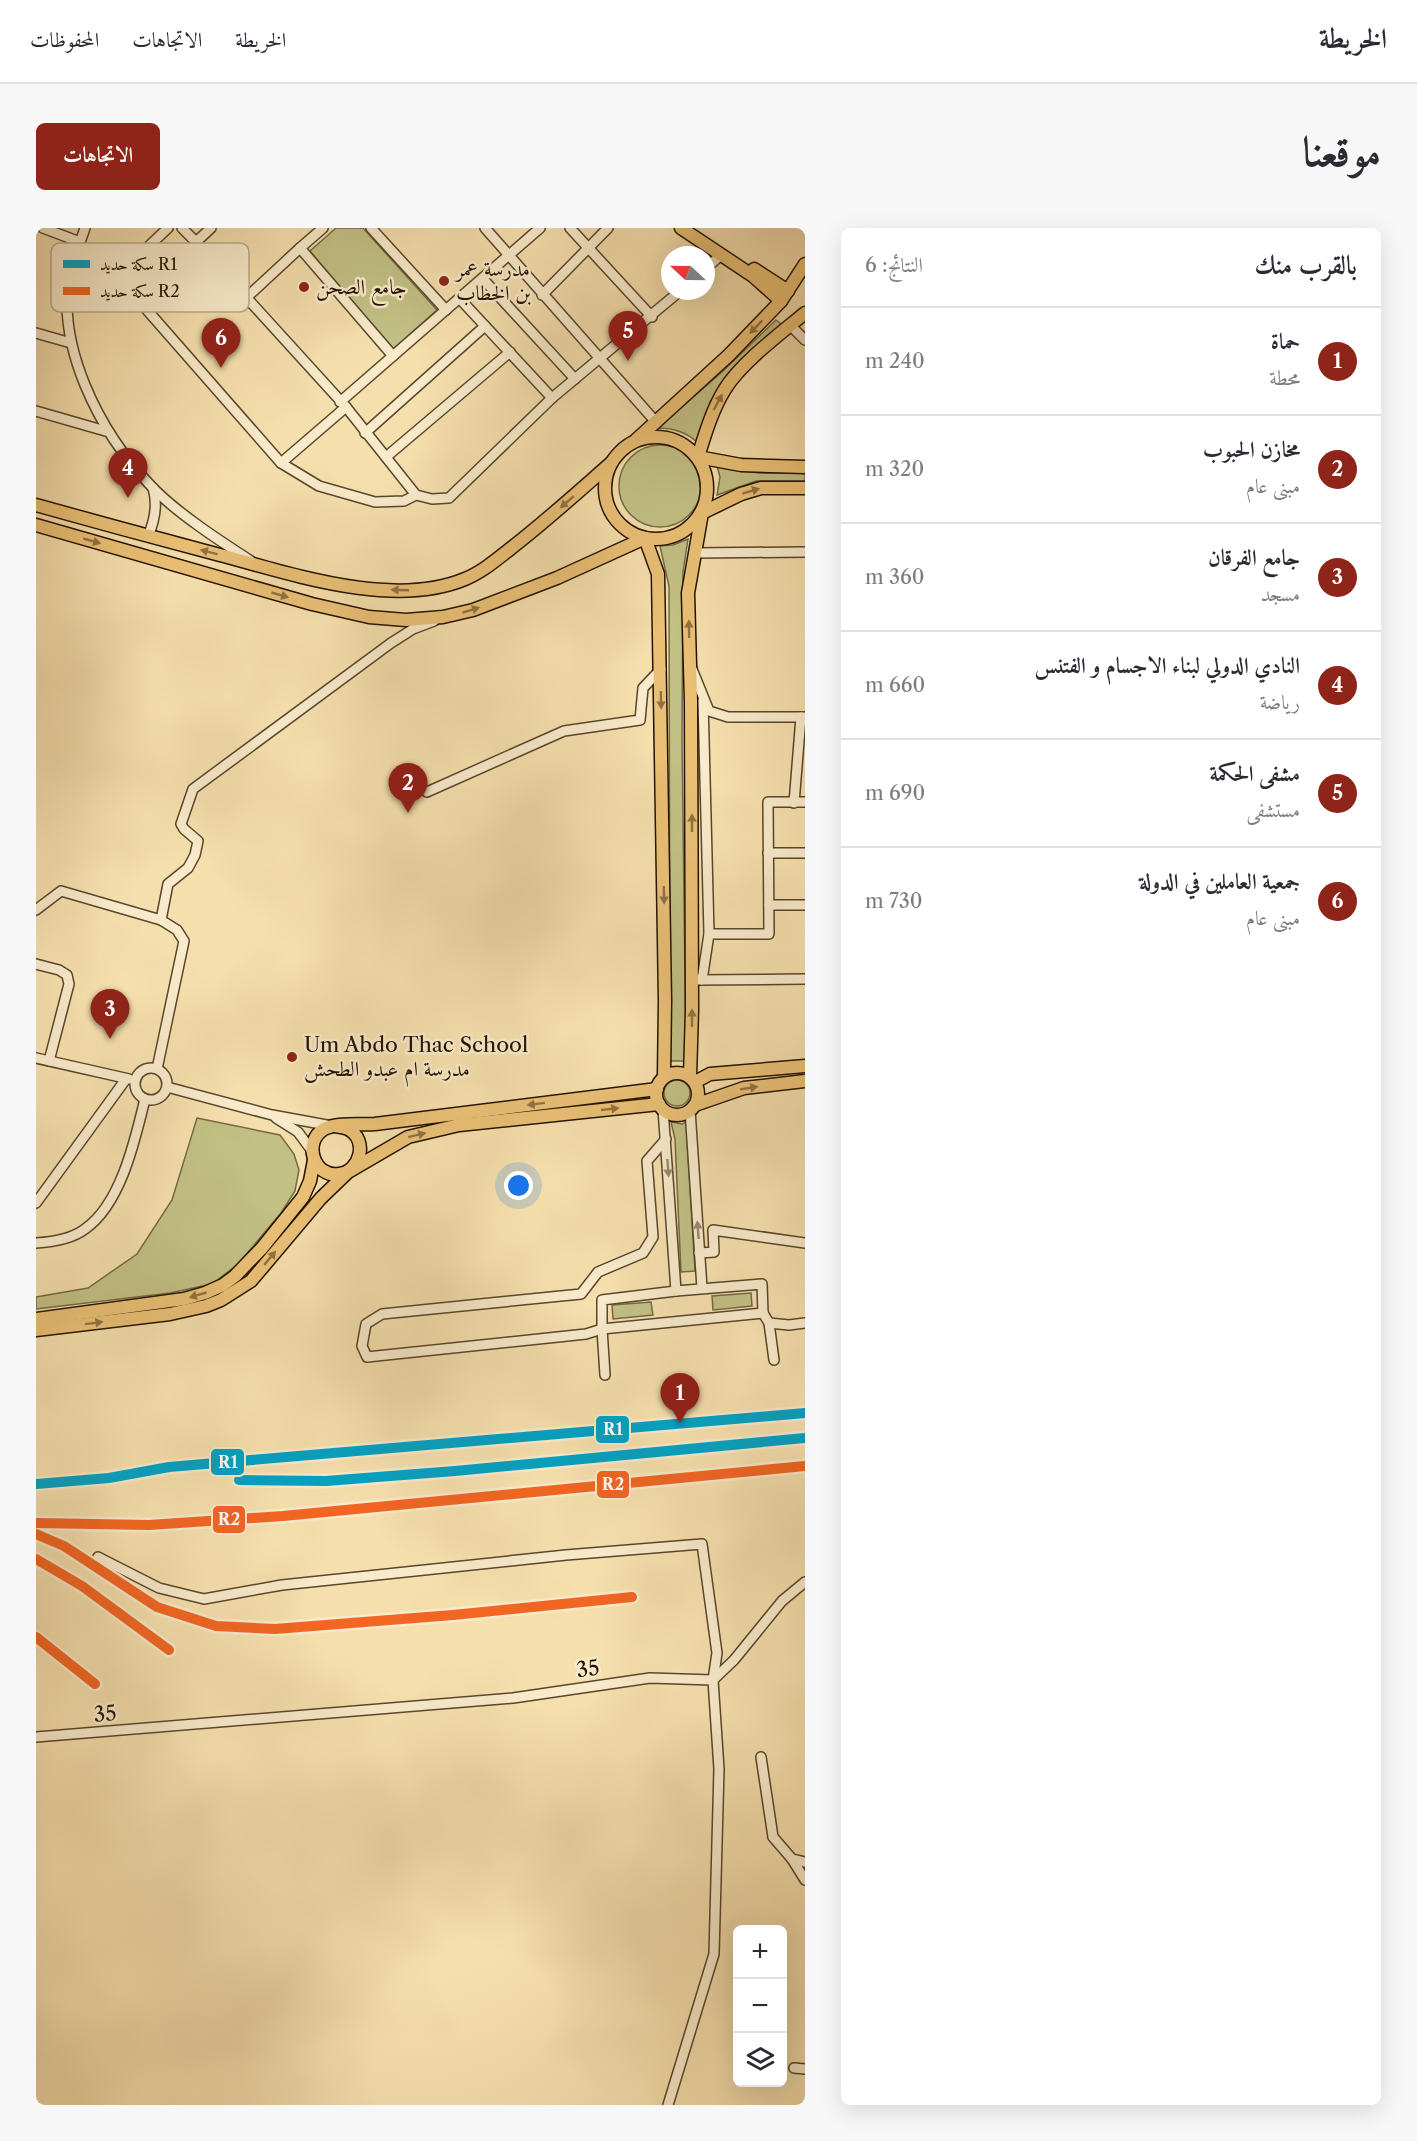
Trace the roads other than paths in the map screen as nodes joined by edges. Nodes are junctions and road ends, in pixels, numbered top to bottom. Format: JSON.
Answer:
{"nodes":[{"id":1,"x":43,"y":228,"type":"edge"},
{"id":2,"x":85,"y":228,"type":"edge"},
{"id":3,"x":168,"y":228,"type":"edge"},
{"id":4,"x":182,"y":228,"type":"edge"},
{"id":5,"x":211,"y":228,"type":"edge"},
{"id":6,"x":323,"y":228,"type":"edge"},
{"id":7,"x":371,"y":228,"type":"edge"},
{"id":8,"x":485,"y":228,"type":"edge"},
{"id":9,"x":540,"y":228,"type":"edge"},
{"id":10,"x":570,"y":228,"type":"edge"},
{"id":11,"x":608,"y":228,"type":"edge"},
{"id":12,"x":681,"y":228,"type":"edge"},
{"id":13,"x":696,"y":228,"type":"edge"},
{"id":14,"x":80,"y":242,"type":"joint"},
{"id":15,"x":196,"y":242,"type":"joint"},
{"id":16,"x":152,"y":243,"type":"edge"},
{"id":17,"x":300,"y":248,"type":"junction"},
{"id":18,"x":588,"y":248,"type":"junction"},
{"id":19,"x":721,"y":255,"type":"junction"},
{"id":20,"x":510,"y":256,"type":"junction"},
{"id":21,"x":715,"y":260,"type":"edge"},
{"id":22,"x":805,"y":264,"type":"edge"},
{"id":23,"x":483,"y":279,"type":"junction"},
{"id":24,"x":249,"y":295,"type":"edge"},
{"id":25,"x":542,"y":295,"type":"junction"},
{"id":26,"x":785,"y":296,"type":"junction"},
{"id":27,"x":460,"y":299,"type":"junction"},
{"id":28,"x":670,"y":300,"type":"edge"},
{"id":29,"x":249,"y":301,"type":"edge"},
{"id":30,"x":446,"y":310,"type":"junction"},
{"id":31,"x":68,"y":312,"type":"edge"},
{"id":32,"x":149,"y":312,"type":"edge"},
{"id":33,"x":805,"y":313,"type":"edge"},
{"id":34,"x":651,"y":316,"type":"junction"},
{"id":35,"x":790,"y":325,"type":"junction"},
{"id":36,"x":485,"y":326,"type":"junction"},
{"id":37,"x":36,"y":333,"type":"edge"},
{"id":38,"x":805,"y":340,"type":"edge"},
{"id":39,"x":71,"y":343,"type":"junction"},
{"id":40,"x":510,"y":352,"type":"junction"},
{"id":41,"x":393,"y":356,"type":"junction"},
{"id":42,"x":600,"y":359,"type":"junction"},
{"id":43,"x":575,"y":379,"type":"junction"},
{"id":44,"x":552,"y":398,"type":"junction"},
{"id":45,"x":343,"y":405,"type":"junction"},
{"id":46,"x":36,"y":411,"type":"edge"},
{"id":47,"x":655,"y":421,"type":"junction"},
{"id":48,"x":109,"y":432,"type":"junction"},
{"id":49,"x":365,"y":433,"type":"junction"},
{"id":50,"x":635,"y":441,"type":"junction"},
{"id":51,"x":698,"y":457,"type":"junction"},
{"id":52,"x":386,"y":458,"type":"junction"},
{"id":53,"x":281,"y":463,"type":"junction"},
{"id":54,"x":611,"y":464,"type":"junction"},
{"id":55,"x":805,"y":467,"type":"edge"},
{"id":56,"x":153,"y":488,"type":"junction"},
{"id":57,"x":805,"y":488,"type":"edge"},
{"id":58,"x":416,"y":495,"type":"junction"},
{"id":59,"x":36,"y":505,"type":"edge"},
{"id":60,"x":702,"y":513,"type":"junction"},
{"id":61,"x":36,"y":525,"type":"edge"},
{"id":62,"x":148,"y":536,"type":"junction"},
{"id":63,"x":645,"y":538,"type":"junction"},
{"id":64,"x":805,"y":552,"type":"edge"},
{"id":65,"x":695,"y":553,"type":"junction"},
{"id":66,"x":257,"y":565,"type":"junction"},
{"id":67,"x":443,"y":617,"type":"junction"},
{"id":68,"x":689,"y":661,"type":"junction"},
{"id":69,"x":661,"y":669,"type":"junction"},
{"id":70,"x":704,"y":700,"type":"junction"},
{"id":71,"x":803,"y":717,"type":"edge"},
{"id":72,"x":427,"y":792,"type":"dead end"},
{"id":73,"x":794,"y":802,"type":"junction"},
{"id":74,"x":805,"y":802,"type":"edge"},
{"id":75,"x":768,"y":853,"type":"junction"},
{"id":76,"x":805,"y":853,"type":"edge"},
{"id":77,"x":769,"y":905,"type":"junction"},
{"id":78,"x":805,"y":905,"type":"edge"},
{"id":79,"x":36,"y":910,"type":"edge"},
{"id":80,"x":161,"y":920,"type":"junction"},
{"id":81,"x":709,"y":934,"type":"junction"},
{"id":82,"x":36,"y":964,"type":"edge"},
{"id":83,"x":805,"y":979,"type":"edge"},
{"id":84,"x":697,"y":980,"type":"junction"},
{"id":85,"x":692,"y":1053,"type":"junction"},
{"id":86,"x":36,"y":1058,"type":"edge"},
{"id":87,"x":49,"y":1061,"type":"junction"},
{"id":88,"x":805,"y":1066,"type":"edge"},
{"id":89,"x":157,"y":1069,"type":"junction"},
{"id":90,"x":710,"y":1074,"type":"junction"},
{"id":91,"x":664,"y":1077,"type":"junction"},
{"id":92,"x":130,"y":1079,"type":"junction"},
{"id":93,"x":692,"y":1079,"type":"junction"},
{"id":94,"x":805,"y":1081,"type":"edge"},
{"id":95,"x":167,"y":1087,"type":"junction"},
{"id":96,"x":657,"y":1089,"type":"junction"},
{"id":97,"x":145,"y":1099,"type":"junction"},
{"id":98,"x":661,"y":1106,"type":"junction"},
{"id":99,"x":693,"y":1107,"type":"junction"},
{"id":100,"x":272,"y":1115,"type":"junction"},
{"id":101,"x":334,"y":1126,"type":"junction"},
{"id":102,"x":666,"y":1139,"type":"junction"},
{"id":103,"x":313,"y":1156,"type":"junction"},
{"id":104,"x":348,"y":1172,"type":"junction"},
{"id":105,"x":36,"y":1203,"type":"edge"},
{"id":106,"x":36,"y":1243,"type":"edge"},
{"id":107,"x":805,"y":1243,"type":"edge"},
{"id":108,"x":699,"y":1254,"type":"junction"},
{"id":109,"x":702,"y":1288,"type":"junction"},
{"id":110,"x":676,"y":1291,"type":"junction"},
{"id":111,"x":763,"y":1313,"type":"junction"},
{"id":112,"x":36,"y":1319,"type":"edge"},
{"id":113,"x":770,"y":1323,"type":"junction"},
{"id":114,"x":805,"y":1323,"type":"edge"},
{"id":115,"x":602,"y":1329,"type":"junction"},
{"id":116,"x":36,"y":1330,"type":"edge"},
{"id":117,"x":774,"y":1360,"type":"dead end"},
{"id":118,"x":605,"y":1375,"type":"dead end"},
{"id":119,"x":98,"y":1557,"type":"dead end"},
{"id":120,"x":805,"y":1582,"type":"edge"},
{"id":121,"x":713,"y":1680,"type":"junction"},
{"id":122,"x":36,"y":1737,"type":"edge"},
{"id":123,"x":760,"y":1757,"type":"dead end"},
{"id":124,"x":792,"y":1859,"type":"junction"},
{"id":125,"x":805,"y":1862,"type":"edge"},
{"id":126,"x":805,"y":1880,"type":"edge"},
{"id":127,"x":794,"y":2068,"type":"dead end"},
{"id":128,"x":805,"y":2069,"type":"edge"},
{"id":129,"x":668,"y":2105,"type":"edge"}],
"edges":[{"from":1,"to":14,"type":"street"},
{"from":2,"to":14,"type":"street"},
{"from":3,"to":16,"type":"street"},
{"from":4,"to":15,"type":"street"},
{"from":5,"to":15,"type":"street"},
{"from":6,"to":17,"type":"street"},
{"from":7,"to":30,"type":"street"},
{"from":8,"to":20,"type":"street"},
{"from":9,"to":20,"type":"street"},
{"from":10,"to":18,"type":"street"},
{"from":11,"to":18,"type":"street"},
{"from":12,"to":19,"type":"main road"},
{"from":13,"to":26,"type":"main road"},
{"from":17,"to":24,"type":"street"},
{"from":17,"to":41,"type":"street"},
{"from":18,"to":25,"type":"street"},
{"from":18,"to":34,"type":"street"},
{"from":19,"to":21,"type":"street"},
{"from":19,"to":26,"type":"main road"},
{"from":20,"to":23,"type":"street"},
{"from":20,"to":25,"type":"street"},
{"from":22,"to":26,"type":"main road"},
{"from":23,"to":27,"type":"street"},
{"from":23,"to":43,"type":"street"},
{"from":25,"to":42,"type":"street"},
{"from":26,"to":47,"type":"main road","one_way":true},
{"from":27,"to":30,"type":"street"},
{"from":27,"to":36,"type":"street"},
{"from":28,"to":34,"type":"street"},
{"from":29,"to":45,"type":"street"},
{"from":30,"to":41,"type":"street"},
{"from":31,"to":39,"type":"street"},
{"from":32,"to":53,"type":"street"},
{"from":33,"to":35,"type":"main road"},
{"from":34,"to":42,"type":"street"},
{"from":35,"to":38,"type":"street"},
{"from":51,"to":35,"type":"main road","one_way":true},
{"from":36,"to":40,"type":"street"},
{"from":36,"to":49,"type":"street"},
{"from":37,"to":39,"type":"street"},
{"from":39,"to":48,"type":"street"},
{"from":40,"to":44,"type":"street"},
{"from":40,"to":52,"type":"street"},
{"from":41,"to":45,"type":"street"},
{"from":42,"to":43,"type":"street"},
{"from":42,"to":47,"type":"street"},
{"from":43,"to":44,"type":"street"},
{"from":44,"to":58,"type":"street"},
{"from":45,"to":49,"type":"street"},
{"from":45,"to":53,"type":"street"},
{"from":46,"to":48,"type":"street"},
{"from":47,"to":50,"type":"main road"},
{"from":48,"to":56,"type":"street"},
{"from":49,"to":52,"type":"street"},
{"from":50,"to":51,"type":"main road"},
{"from":50,"to":54,"type":"main road"},
{"from":51,"to":55,"type":"main road"},
{"from":51,"to":60,"type":"main road"},
{"from":52,"to":58,"type":"street"},
{"from":53,"to":58,"type":"street"},
{"from":54,"to":63,"type":"main road"},
{"from":54,"to":66,"type":"main road","one_way":true},
{"from":56,"to":62,"type":"street"},
{"from":56,"to":66,"type":"street"},
{"from":60,"to":57,"type":"main road","one_way":true},
{"from":59,"to":62,"type":"main road"},
{"from":60,"to":63,"type":"main road"},
{"from":60,"to":65,"type":"main road"},
{"from":61,"to":67,"type":"main road","one_way":true},
{"from":66,"to":62,"type":"main road","one_way":true},
{"from":67,"to":63,"type":"main road","one_way":true},
{"from":63,"to":69,"type":"main road"},
{"from":64,"to":65,"type":"street"},
{"from":68,"to":65,"type":"main road","one_way":true},
{"from":67,"to":80,"type":"street"},
{"from":68,"to":70,"type":"street"},
{"from":84,"to":68,"type":"main road","one_way":true},
{"from":69,"to":72,"type":"street"},
{"from":69,"to":91,"type":"main road","one_way":true},
{"from":70,"to":71,"type":"street"},
{"from":70,"to":81,"type":"street"},
{"from":71,"to":73,"type":"street"},
{"from":73,"to":74,"type":"street"},
{"from":73,"to":75,"type":"street"},
{"from":75,"to":76,"type":"street"},
{"from":75,"to":77,"type":"street"},
{"from":77,"to":78,"type":"street"},
{"from":77,"to":81,"type":"street"},
{"from":79,"to":80,"type":"street"},
{"from":80,"to":89,"type":"street"},
{"from":81,"to":84,"type":"street"},
{"from":82,"to":87,"type":"street"},
{"from":83,"to":84,"type":"street"},
{"from":85,"to":84,"type":"main road","one_way":true},
{"from":85,"to":90,"type":"main road"},
{"from":85,"to":93,"type":"main road"},
{"from":86,"to":87,"type":"street"},
{"from":87,"to":92,"type":"street"},
{"from":88,"to":90,"type":"main road"},
{"from":89,"to":92,"type":"street"},
{"from":89,"to":95,"type":"street"},
{"from":90,"to":93,"type":"main road"},
{"from":91,"to":93,"type":"main road"},
{"from":91,"to":96,"type":"main road"},
{"from":92,"to":97,"type":"street"},
{"from":92,"to":105,"type":"street"},
{"from":93,"to":99,"type":"main road"},
{"from":99,"to":94,"type":"main road","one_way":true},
{"from":95,"to":97,"type":"street"},
{"from":95,"to":100,"type":"street"},
{"from":96,"to":98,"type":"main road"},
{"from":96,"to":101,"type":"main road","one_way":true},
{"from":97,"to":106,"type":"street"},
{"from":98,"to":99,"type":"main road"},
{"from":98,"to":102,"type":"street"},
{"from":104,"to":98,"type":"main road","one_way":true},
{"from":108,"to":99,"type":"street","one_way":true},
{"from":100,"to":101,"type":"street"},
{"from":100,"to":103,"type":"street"},
{"from":101,"to":103,"type":"main road"},
{"from":101,"to":104,"type":"main road"},
{"from":102,"to":110,"type":"street","one_way":true},
{"from":102,"to":115,"type":"street"},
{"from":103,"to":104,"type":"main road"},
{"from":103,"to":112,"type":"main road","one_way":true},
{"from":116,"to":104,"type":"main road","one_way":true},
{"from":107,"to":108,"type":"street"},
{"from":108,"to":109,"type":"street"},
{"from":109,"to":110,"type":"street"},
{"from":109,"to":111,"type":"street"},
{"from":110,"to":115,"type":"street"},
{"from":111,"to":113,"type":"street"},
{"from":111,"to":115,"type":"street"},
{"from":113,"to":114,"type":"street"},
{"from":113,"to":117,"type":"street"},
{"from":115,"to":118,"type":"street"},
{"from":119,"to":121,"type":"street"},
{"from":120,"to":121,"type":"street"},
{"from":121,"to":122,"type":"street","name":"35"},
{"from":121,"to":129,"type":"street"},
{"from":123,"to":124,"type":"street"},
{"from":124,"to":125,"type":"street"},
{"from":124,"to":126,"type":"street"},
{"from":127,"to":128,"type":"street"}]}
